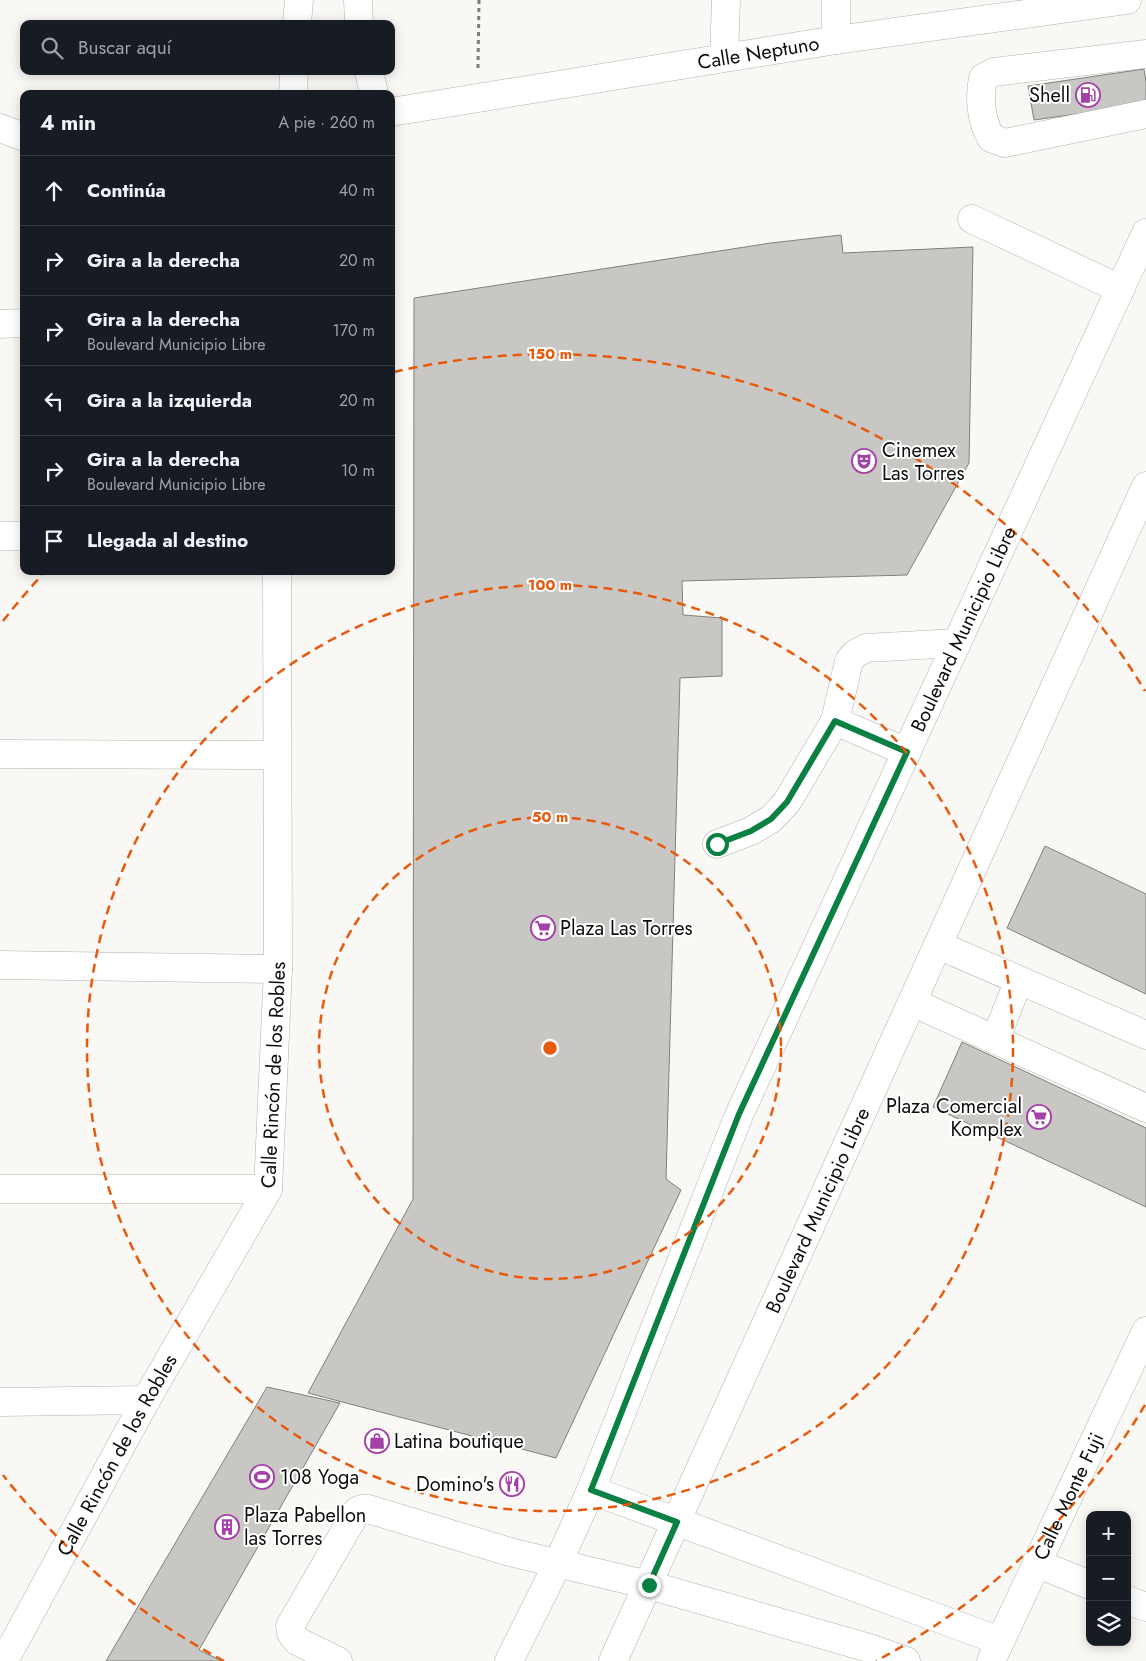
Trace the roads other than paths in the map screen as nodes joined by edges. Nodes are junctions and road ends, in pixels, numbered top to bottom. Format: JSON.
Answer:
{"nodes":[{"id":1,"x":299,"y":0,"type":"edge"},
{"id":2,"x":358,"y":0,"type":"edge"},
{"id":3,"x":726,"y":0,"type":"edge"},
{"id":4,"x":836,"y":0,"type":"edge"},
{"id":5,"x":1127,"y":0,"type":"edge"},
{"id":6,"x":297,"y":20,"type":"edge"},
{"id":7,"x":359,"y":20,"type":"edge"},
{"id":8,"x":836,"y":40,"type":"junction"},
{"id":9,"x":1146,"y":54,"type":"edge"},
{"id":10,"x":724,"y":57,"type":"junction"},
{"id":11,"x":294,"y":75,"type":"edge"},
{"id":12,"x":370,"y":75,"type":"edge"},
{"id":13,"x":293,"y":90,"type":"edge"},
{"id":14,"x":373,"y":90,"type":"edge"},
{"id":15,"x":395,"y":111,"type":"edge"},
{"id":16,"x":1146,"y":114,"type":"edge"},
{"id":17,"x":0,"y":128,"type":"edge"},
{"id":18,"x":20,"y":136,"type":"edge"},
{"id":19,"x":972,"y":219,"type":"dead end"},
{"id":20,"x":1146,"y":234,"type":"edge"},
{"id":21,"x":1120,"y":289,"type":"junction"},
{"id":22,"x":20,"y":323,"type":"edge"},
{"id":23,"x":0,"y":324,"type":"edge"},
{"id":24,"x":1146,"y":486,"type":"edge"},
{"id":25,"x":0,"y":536,"type":"edge"},
{"id":26,"x":20,"y":536,"type":"edge"},
{"id":27,"x":277,"y":575,"type":"edge"},
{"id":28,"x":957,"y":643,"type":"junction"},
{"id":29,"x":835,"y":721,"type":"junction"},
{"id":30,"x":907,"y":752,"type":"junction"},
{"id":31,"x":0,"y":754,"type":"edge"},
{"id":32,"x":277,"y":755,"type":"junction"},
{"id":33,"x":717,"y":844,"type":"dead end"},
{"id":34,"x":938,"y":945,"type":"junction"},
{"id":35,"x":0,"y":965,"type":"edge"},
{"id":36,"x":278,"y":969,"type":"junction"},
{"id":37,"x":1019,"y":980,"type":"junction"},
{"id":38,"x":912,"y":1002,"type":"junction"},
{"id":39,"x":1146,"y":1035,"type":"edge"},
{"id":40,"x":995,"y":1040,"type":"junction"},
{"id":41,"x":1146,"y":1108,"type":"edge"},
{"id":42,"x":0,"y":1189,"type":"edge"},
{"id":43,"x":268,"y":1189,"type":"junction"},
{"id":44,"x":1146,"y":1333,"type":"edge"},
{"id":45,"x":146,"y":1400,"type":"junction"},
{"id":46,"x":0,"y":1402,"type":"edge"},
{"id":47,"x":591,"y":1490,"type":"junction"},
{"id":48,"x":677,"y":1522,"type":"junction"},
{"id":49,"x":558,"y":1562,"type":"junction"},
{"id":50,"x":1036,"y":1563,"type":"junction"},
{"id":51,"x":1086,"y":1583,"type":"edge"},
{"id":52,"x":649,"y":1585,"type":"junction"},
{"id":53,"x":1130,"y":1601,"type":"edge"},
{"id":54,"x":1146,"y":1607,"type":"edge"},
{"id":55,"x":996,"y":1651,"type":"edge"},
{"id":56,"x":4,"y":1661,"type":"edge"},
{"id":57,"x":338,"y":1661,"type":"edge"},
{"id":58,"x":509,"y":1661,"type":"edge"},
{"id":59,"x":614,"y":1661,"type":"edge"},
{"id":60,"x":906,"y":1661,"type":"edge"}],
"edges":[{"from":1,"to":6,"type":"street"},
{"from":2,"to":7,"type":"street"},
{"from":3,"to":10,"type":"street"},
{"from":4,"to":8,"type":"street"},
{"from":5,"to":8,"type":"street","name":"Calle Neptuno"},
{"from":8,"to":10,"type":"street","name":"Calle Neptuno"},
{"from":9,"to":16,"type":"street"},
{"from":10,"to":15,"type":"street","name":"Calle Neptuno"},
{"from":11,"to":13,"type":"street"},
{"from":12,"to":14,"type":"street"},
{"from":17,"to":18,"type":"street"},
{"from":19,"to":21,"type":"street"},
{"from":20,"to":21,"type":"street","name":"Boulevard Municipio Libre"},
{"from":21,"to":28,"type":"street","name":"Boulevard Municipio Libre"},
{"from":22,"to":23,"type":"street"},
{"from":24,"to":34,"type":"street","name":"Boulevard Municipio Libre"},
{"from":25,"to":26,"type":"street"},
{"from":27,"to":32,"type":"street","name":"Calle Rincón de los Robles"},
{"from":28,"to":29,"type":"street"},
{"from":28,"to":30,"type":"street","name":"Boulevard Municipio Libre"},
{"from":29,"to":30,"type":"street"},
{"from":29,"to":33,"type":"street"},
{"from":30,"to":47,"type":"street","name":"Boulevard Municipio Libre"},
{"from":31,"to":32,"type":"street"},
{"from":32,"to":36,"type":"street","name":"Calle Rincón de los Robles"},
{"from":34,"to":37,"type":"street"},
{"from":34,"to":38,"type":"street","name":"Boulevard Municipio Libre"},
{"from":35,"to":36,"type":"street"},
{"from":36,"to":43,"type":"street","name":"Calle Rincón de los Robles"},
{"from":37,"to":39,"type":"street"},
{"from":37,"to":40,"type":"street"},
{"from":38,"to":40,"type":"street"},
{"from":38,"to":48,"type":"street","name":"Boulevard Municipio Libre"},
{"from":40,"to":41,"type":"street"},
{"from":42,"to":43,"type":"street"},
{"from":43,"to":45,"type":"street","name":"Calle Rincón de los Robles"},
{"from":44,"to":50,"type":"street","name":"Calle Monte Fuji"},
{"from":45,"to":46,"type":"street"},
{"from":45,"to":56,"type":"street","name":"Calle Rincón de los Robles"},
{"from":47,"to":48,"type":"street"},
{"from":47,"to":49,"type":"street","name":"Boulevard Municipio Libre"},
{"from":48,"to":52,"type":"street","name":"Boulevard Municipio Libre"},
{"from":48,"to":55,"type":"street"},
{"from":49,"to":52,"type":"street"},
{"from":49,"to":57,"type":"street"},
{"from":49,"to":58,"type":"street","name":"Boulevard Municipio Libre"},
{"from":50,"to":51,"type":"street"},
{"from":50,"to":55,"type":"street","name":"Calle Monte Fuji"},
{"from":52,"to":59,"type":"street","name":"Boulevard Municipio Libre"},
{"from":52,"to":60,"type":"street"},
{"from":53,"to":54,"type":"street"}]}
